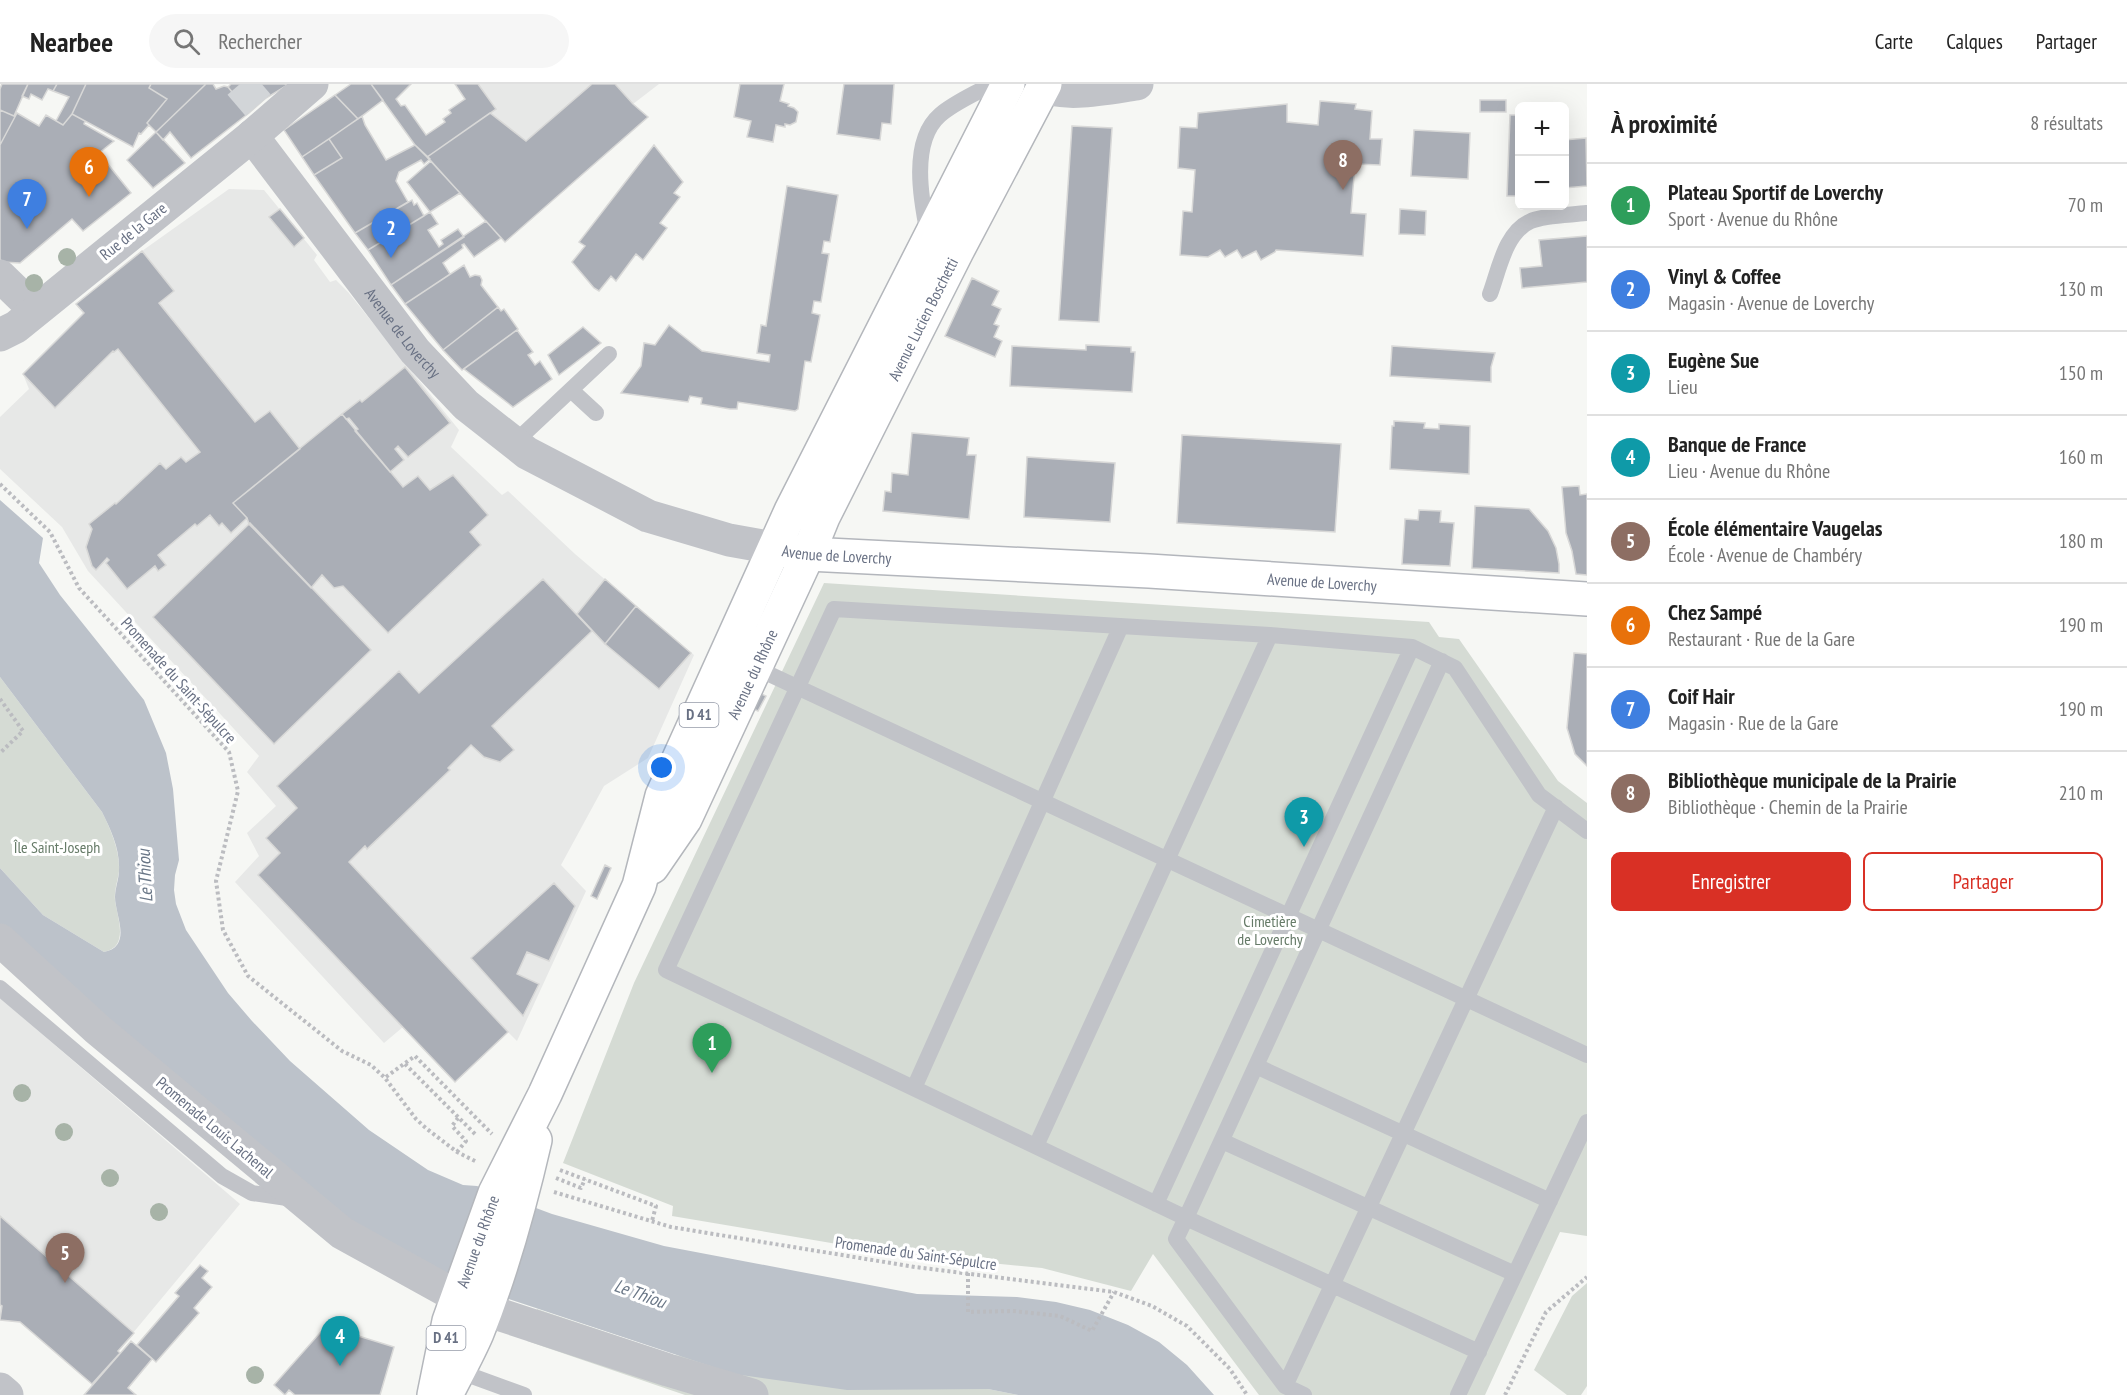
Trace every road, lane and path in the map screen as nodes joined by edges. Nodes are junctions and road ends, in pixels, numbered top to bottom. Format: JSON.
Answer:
{"nodes":[{"id":1,"x":312,"y":84,"type":"edge"},
{"id":2,"x":992,"y":84,"type":"edge"},
{"id":3,"x":1008,"y":84,"type":"edge"},
{"id":4,"x":1137,"y":84,"type":"edge"},
{"id":5,"x":1044,"y":85,"type":"edge"},
{"id":6,"x":260,"y":120,"type":"junction"},
{"id":7,"x":1587,"y":213,"type":"edge"},
{"id":8,"x":929,"y":240,"type":"junction"},
{"id":9,"x":0,"y":276,"type":"edge"},
{"id":10,"x":1490,"y":294,"type":"dead end"},
{"id":11,"x":13,"y":332,"type":"edge"},
{"id":12,"x":609,"y":354,"type":"dead end"},
{"id":13,"x":572,"y":390,"type":"junction"},
{"id":14,"x":596,"y":413,"type":"dead end"},
{"id":15,"x":514,"y":443,"type":"junction"},
{"id":16,"x":811,"y":472,"type":"junction"},
{"id":17,"x":0,"y":484,"type":"edge"},
{"id":18,"x":823,"y":517,"type":"junction"},
{"id":19,"x":774,"y":548,"type":"junction"},
{"id":20,"x":808,"y":554,"type":"junction"},
{"id":21,"x":866,"y":558,"type":"junction"},
{"id":22,"x":1587,"y":599,"type":"edge"},
{"id":23,"x":1121,"y":626,"type":"junction"},
{"id":24,"x":1270,"y":635,"type":"junction"},
{"id":25,"x":1412,"y":647,"type":"junction"},
{"id":26,"x":1442,"y":661,"type":"junction"},
{"id":27,"x":756,"y":668,"type":"junction"},
{"id":28,"x":798,"y":688,"type":"junction"},
{"id":29,"x":0,"y":699,"type":"edge"},
{"id":30,"x":0,"y":753,"type":"edge"},
{"id":31,"x":1042,"y":802,"type":"junction"},
{"id":32,"x":1556,"y":807,"type":"junction"},
{"id":33,"x":1587,"y":831,"type":"edge"},
{"id":34,"x":1167,"y":860,"type":"junction"},
{"id":35,"x":639,"y":886,"type":"junction"},
{"id":36,"x":1289,"y":916,"type":"junction"},
{"id":37,"x":1318,"y":930,"type":"junction"},
{"id":38,"x":0,"y":940,"type":"edge"},
{"id":39,"x":0,"y":988,"type":"edge"},
{"id":40,"x":1466,"y":999,"type":"junction"},
{"id":41,"x":1587,"y":1055,"type":"edge"},
{"id":42,"x":405,"y":1064,"type":"junction"},
{"id":43,"x":1256,"y":1066,"type":"junction"},
{"id":44,"x":386,"y":1078,"type":"junction"},
{"id":45,"x":914,"y":1088,"type":"junction"},
{"id":46,"x":458,"y":1118,"type":"junction"},
{"id":47,"x":1587,"y":1122,"type":"edge"},
{"id":48,"x":1403,"y":1133,"type":"junction"},
{"id":49,"x":492,"y":1134,"type":"dead end"},
{"id":50,"x":477,"y":1136,"type":"dead end"},
{"id":51,"x":1221,"y":1142,"type":"junction"},
{"id":52,"x":1036,"y":1146,"type":"junction"},
{"id":53,"x":457,"y":1152,"type":"junction"},
{"id":54,"x":560,"y":1170,"type":"dead end"},
{"id":55,"x":555,"y":1177,"type":"dead end"},
{"id":56,"x":585,"y":1179,"type":"junction"},
{"id":57,"x":512,"y":1187,"type":"junction"},
{"id":58,"x":303,"y":1201,"type":"junction"},
{"id":59,"x":1550,"y":1201,"type":"junction"},
{"id":60,"x":1156,"y":1204,"type":"junction"},
{"id":61,"x":1368,"y":1208,"type":"junction"},
{"id":62,"x":1186,"y":1218,"type":"junction"},
{"id":63,"x":652,"y":1221,"type":"junction"},
{"id":64,"x":968,"y":1273,"type":"junction"},
{"id":65,"x":1515,"y":1274,"type":"junction"},
{"id":66,"x":1587,"y":1277,"type":"edge"},
{"id":67,"x":1332,"y":1285,"type":"junction"},
{"id":68,"x":1114,"y":1292,"type":"junction"},
{"id":69,"x":474,"y":1295,"type":"junction"},
{"id":70,"x":1479,"y":1352,"type":"junction"},
{"id":71,"x":452,"y":1383,"type":"edge"},
{"id":72,"x":1285,"y":1386,"type":"junction"},
{"id":73,"x":0,"y":1389,"type":"edge"},
{"id":74,"x":7,"y":1395,"type":"edge"},
{"id":75,"x":434,"y":1395,"type":"edge"},
{"id":76,"x":524,"y":1395,"type":"edge"},
{"id":77,"x":752,"y":1395,"type":"edge"},
{"id":78,"x":1247,"y":1395,"type":"edge"},
{"id":79,"x":1304,"y":1395,"type":"edge"},
{"id":80,"x":1458,"y":1395,"type":"edge"},
{"id":81,"x":1505,"y":1395,"type":"edge"}],
"edges":[{"from":1,"to":6,"type":"street","name":"Rue de la Gare"},
{"from":2,"to":8,"type":"lane","name":"Avenue Lucien Boschetti"},
{"from":3,"to":8,"type":"main road","name":"Avenue Lucien Boschetti"},
{"from":4,"to":5,"type":"street"},
{"from":5,"to":18,"type":"main road","name":"Avenue Lucien Boschetti"},
{"from":6,"to":11,"type":"street","name":"Rue de la Gare"},
{"from":6,"to":15,"type":"street","name":"Avenue de Loverchy"},
{"from":7,"to":10,"type":"lane"},
{"from":8,"to":16,"type":"main road","name":"Avenue Lucien Boschetti"},
{"from":9,"to":11,"type":"street"},
{"from":12,"to":13,"type":"lane"},
{"from":13,"to":14,"type":"lane"},
{"from":13,"to":15,"type":"lane"},
{"from":15,"to":19,"type":"street","name":"Avenue de Loverchy"},
{"from":16,"to":18,"type":"main road"},
{"from":16,"to":19,"type":"main road","name":"Avenue Lucien Boschetti"},
{"from":17,"to":44,"type":"path","name":"Promenade du Saint-Sépulcre"},
{"from":18,"to":20,"type":"main road","name":"Avenue Lucien Boschetti"},
{"from":18,"to":21,"type":"main road"},
{"from":19,"to":20,"type":"main road","name":"Avenue de Loverchy"},
{"from":19,"to":35,"type":"main road","name":"Avenue du Rhône","number":"D 41"},
{"from":20,"to":21,"type":"main road","name":"Avenue de Loverchy"},
{"from":20,"to":27,"type":"main road","name":"Avenue du Rhône","number":"D 41"},
{"from":21,"to":22,"type":"main road","name":"Avenue de Loverchy"},
{"from":23,"to":24,"type":"lane"},
{"from":23,"to":28,"type":"lane"},
{"from":23,"to":31,"type":"lane"},
{"from":24,"to":25,"type":"lane"},
{"from":24,"to":34,"type":"lane"},
{"from":25,"to":26,"type":"lane"},
{"from":25,"to":36,"type":"lane"},
{"from":26,"to":32,"type":"lane"},
{"from":26,"to":37,"type":"lane"},
{"from":27,"to":28,"type":"lane"},
{"from":27,"to":35,"type":"main road","name":"Avenue du Rhône","number":"D 41"},
{"from":28,"to":31,"type":"lane"},
{"from":28,"to":45,"type":"lane"},
{"from":29,"to":30,"type":"path"},
{"from":31,"to":34,"type":"lane"},
{"from":31,"to":45,"type":"lane"},
{"from":32,"to":33,"type":"lane"},
{"from":32,"to":40,"type":"lane"},
{"from":34,"to":36,"type":"lane"},
{"from":34,"to":52,"type":"lane"},
{"from":35,"to":57,"type":"main road","name":"Avenue du Rhône","number":"D 41"},
{"from":36,"to":37,"type":"lane"},
{"from":36,"to":60,"type":"lane"},
{"from":37,"to":40,"type":"lane"},
{"from":37,"to":43,"type":"lane"},
{"from":38,"to":58,"type":"street","name":"Promenade Louis Lachenal"},
{"from":39,"to":58,"type":"lane"},
{"from":40,"to":41,"type":"lane"},
{"from":40,"to":48,"type":"lane"},
{"from":42,"to":44,"type":"path"},
{"from":42,"to":46,"type":"path"},
{"from":42,"to":49,"type":"path"},
{"from":43,"to":48,"type":"lane"},
{"from":43,"to":51,"type":"lane"},
{"from":44,"to":53,"type":"path","name":"Promenade du Saint-Sépulcre"},
{"from":45,"to":52,"type":"lane"},
{"from":46,"to":50,"type":"path"},
{"from":46,"to":53,"type":"path"},
{"from":47,"to":59,"type":"lane"},
{"from":48,"to":59,"type":"lane"},
{"from":48,"to":61,"type":"lane"},
{"from":51,"to":61,"type":"lane"},
{"from":51,"to":62,"type":"lane"},
{"from":52,"to":60,"type":"lane"},
{"from":53,"to":57,"type":"path","name":"Promenade du Saint-Sépulcre"},
{"from":54,"to":56,"type":"path"},
{"from":55,"to":56,"type":"path"},
{"from":56,"to":63,"type":"path"},
{"from":57,"to":63,"type":"path","name":"Promenade du Saint-Sépulcre"},
{"from":57,"to":69,"type":"main road","name":"Avenue du Rhône","number":"D 41"},
{"from":58,"to":69,"type":"street","name":"Promenade Louis Lachenal"},
{"from":59,"to":65,"type":"lane"},
{"from":60,"to":62,"type":"lane"},
{"from":61,"to":65,"type":"lane"},
{"from":61,"to":67,"type":"lane"},
{"from":62,"to":67,"type":"lane"},
{"from":62,"to":72,"type":"lane"},
{"from":63,"to":64,"type":"path","name":"Promenade du Saint-Sépulcre"},
{"from":64,"to":68,"type":"path","name":"Promenade du Saint-Sépulcre"},
{"from":64,"to":68,"type":"path"},
{"from":65,"to":70,"type":"lane"},
{"from":66,"to":81,"type":"path"},
{"from":67,"to":70,"type":"lane"},
{"from":67,"to":72,"type":"lane"},
{"from":68,"to":78,"type":"path","name":"Promenade du Saint-Sépulcre"},
{"from":69,"to":71,"type":"main road","name":"Avenue du Rhône","number":"D 41"},
{"from":69,"to":75,"type":"main road","name":"Avenue du Rhône","number":"D 41"},
{"from":69,"to":77,"type":"street","name":"Promenade Louis Lachenal"},
{"from":70,"to":80,"type":"lane"},
{"from":71,"to":76,"type":"lane"},
{"from":72,"to":79,"type":"lane"},
{"from":73,"to":74,"type":"street"}]}
